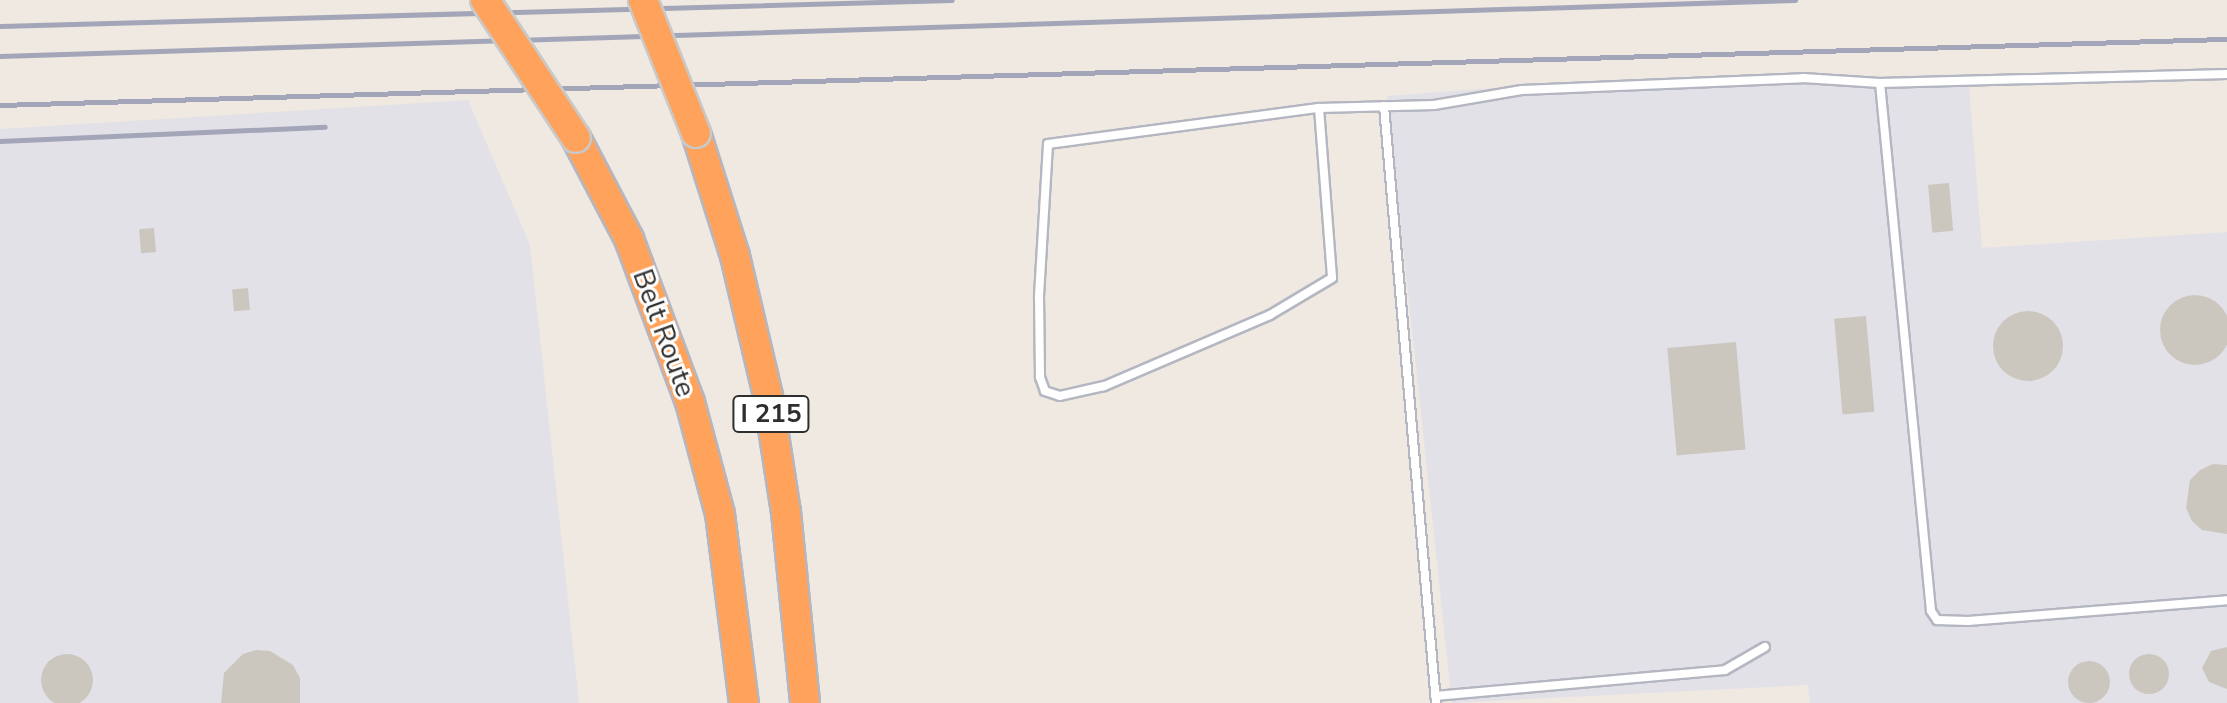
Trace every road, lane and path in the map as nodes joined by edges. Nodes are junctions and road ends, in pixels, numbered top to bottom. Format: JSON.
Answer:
{"nodes":[{"id":1,"x":485,"y":0,"type":"edge"},
{"id":2,"x":643,"y":0,"type":"edge"},
{"id":3,"x":2227,"y":74,"type":"edge"},
{"id":4,"x":1880,"y":83,"type":"junction"},
{"id":5,"x":1384,"y":106,"type":"junction"},
{"id":6,"x":1319,"y":108,"type":"junction"},
{"id":7,"x":2227,"y":600,"type":"edge"},
{"id":8,"x":1765,"y":647,"type":"dead end"},
{"id":9,"x":1436,"y":700,"type":"edge"},
{"id":10,"x":744,"y":703,"type":"edge"},
{"id":11,"x":805,"y":703,"type":"edge"}],
"edges":[{"from":1,"to":10,"type":"highway","name":"Belt Route","number":"I 215","bridge":true},
{"from":2,"to":11,"type":"highway","number":"I 215","bridge":true},
{"from":3,"to":4,"type":"lane"},
{"from":4,"to":5,"type":"lane"},
{"from":4,"to":7,"type":"lane"},
{"from":5,"to":6,"type":"lane"},
{"from":5,"to":9,"type":"lane"},
{"from":6,"to":6,"type":"lane"},
{"from":8,"to":9,"type":"lane"}]}
